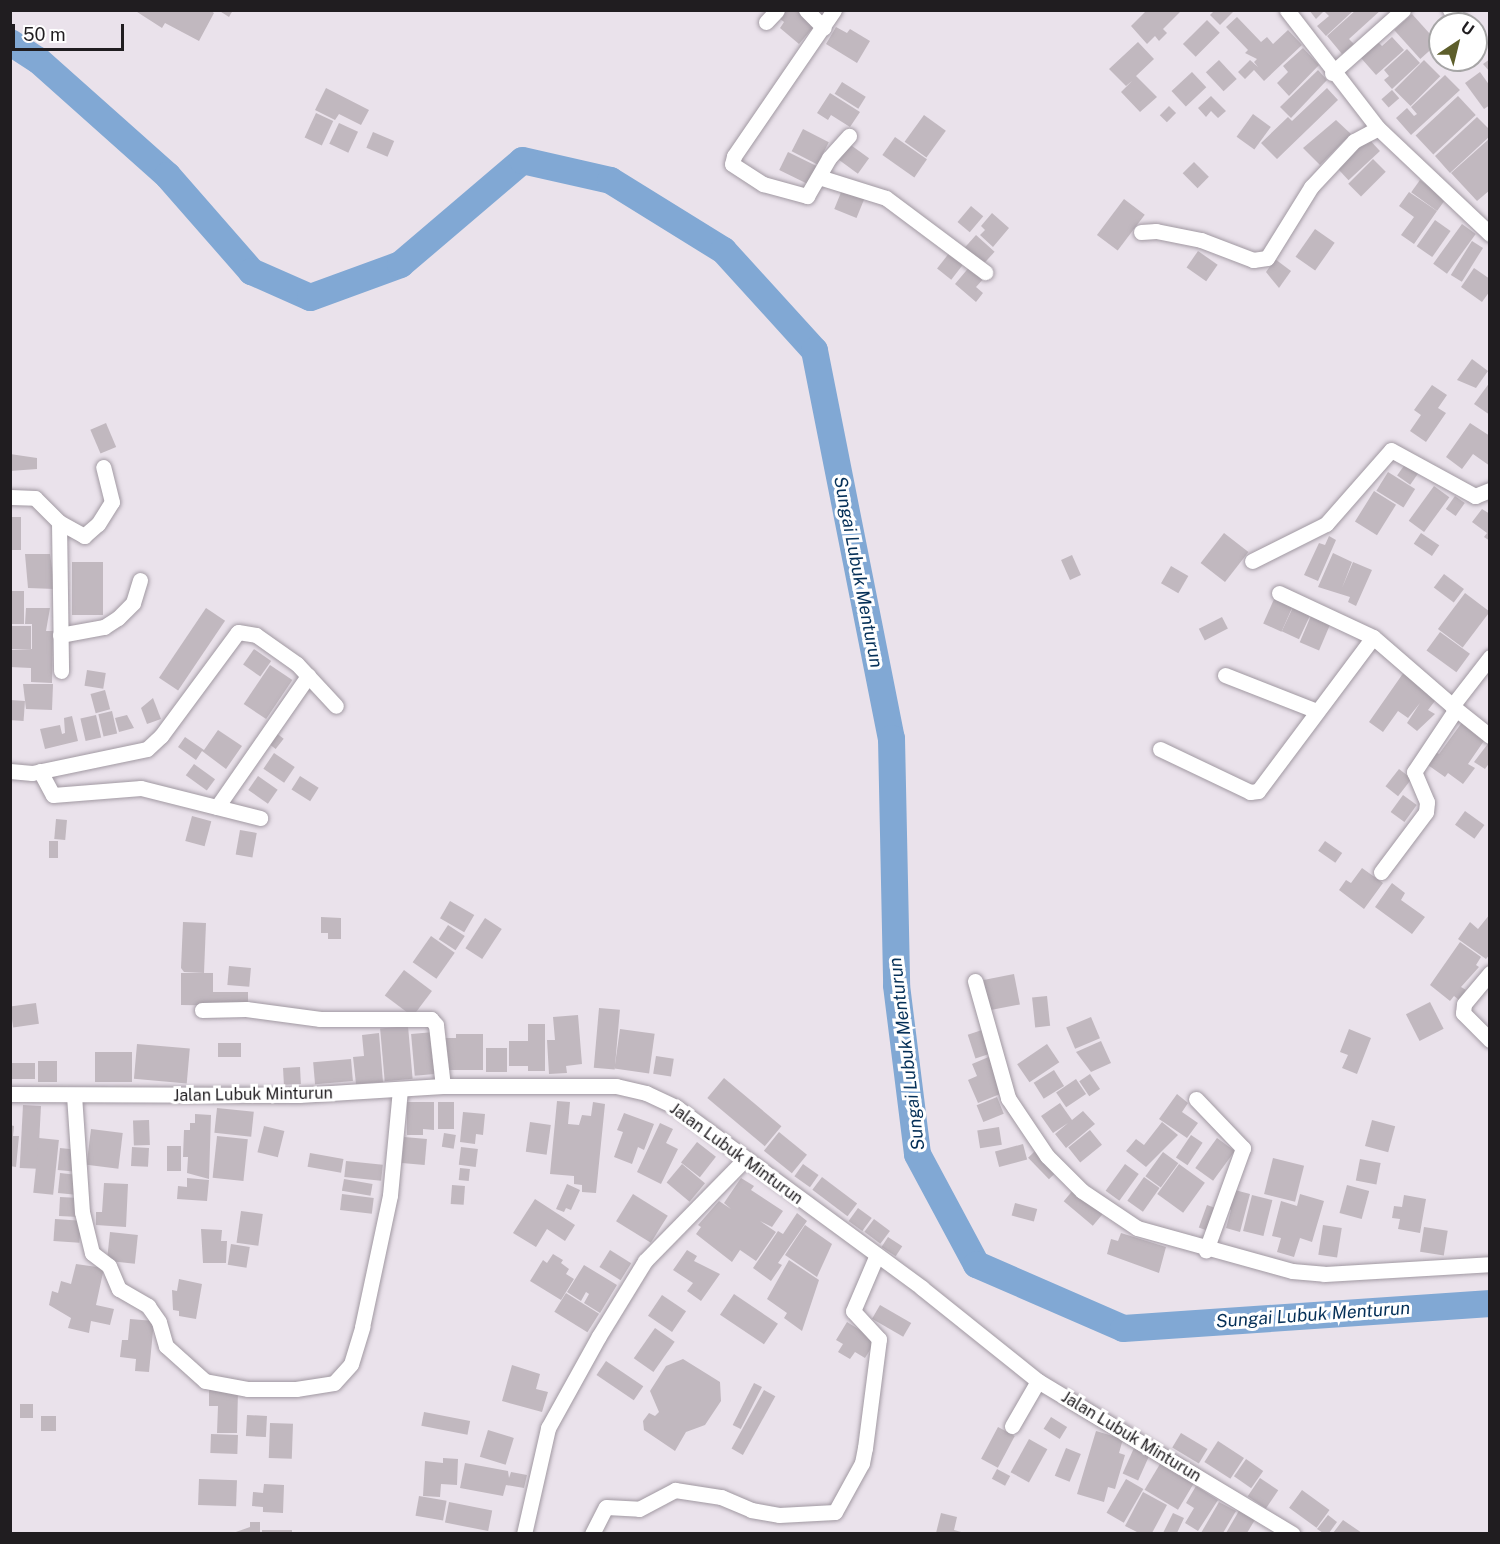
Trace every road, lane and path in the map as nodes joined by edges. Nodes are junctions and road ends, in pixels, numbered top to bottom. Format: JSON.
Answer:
{"nodes":[{"id":1,"x":806,"y":10,"type":"edge"},
{"id":2,"x":834,"y":10,"type":"edge"},
{"id":3,"x":1287,"y":10,"type":"edge"},
{"id":4,"x":1403,"y":10,"type":"edge"},
{"id":5,"x":824,"y":28,"type":"junction"},
{"id":6,"x":1332,"y":73,"type":"junction"},
{"id":7,"x":1378,"y":128,"type":"junction"},
{"id":8,"x":849,"y":136,"type":"dead end"},
{"id":9,"x":819,"y":177,"type":"junction"},
{"id":10,"x":1486,"y":225,"type":"edge"},
{"id":11,"x":1141,"y":232,"type":"dead end"},
{"id":12,"x":984,"y":272,"type":"dead end"},
{"id":13,"x":103,"y":467,"type":"dead end"},
{"id":14,"x":1490,"y":490,"type":"edge"},
{"id":15,"x":10,"y":497,"type":"edge"},
{"id":16,"x":59,"y":522,"type":"junction"},
{"id":17,"x":1252,"y":561,"type":"dead end"},
{"id":18,"x":140,"y":580,"type":"dead end"},
{"id":19,"x":1279,"y":593,"type":"dead end"},
{"id":20,"x":60,"y":635,"type":"junction"},
{"id":21,"x":1373,"y":637,"type":"junction"},
{"id":22,"x":1490,"y":657,"type":"edge"},
{"id":23,"x":61,"y":671,"type":"dead end"},
{"id":24,"x":308,"y":675,"type":"junction"},
{"id":25,"x":1225,"y":675,"type":"dead end"},
{"id":26,"x":336,"y":706,"type":"dead end"},
{"id":27,"x":1454,"y":707,"type":"junction"},
{"id":28,"x":1317,"y":711,"type":"junction"},
{"id":29,"x":1490,"y":736,"type":"edge"},
{"id":30,"x":1160,"y":748,"type":"dead end"},
{"id":31,"x":10,"y":771,"type":"edge"},
{"id":32,"x":40,"y":771,"type":"junction"},
{"id":33,"x":217,"y":807,"type":"junction"},
{"id":34,"x":260,"y":818,"type":"dead end"},
{"id":35,"x":1381,"y":872,"type":"dead end"},
{"id":36,"x":1490,"y":973,"type":"edge"},
{"id":37,"x":975,"y":981,"type":"dead end"},
{"id":38,"x":202,"y":1010,"type":"dead end"},
{"id":39,"x":1490,"y":1040,"type":"edge"},
{"id":40,"x":443,"y":1086,"type":"junction"},
{"id":41,"x":400,"y":1090,"type":"junction"},
{"id":42,"x":10,"y":1094,"type":"edge"},
{"id":43,"x":74,"y":1095,"type":"junction"},
{"id":44,"x":1196,"y":1099,"type":"dead end"},
{"id":45,"x":744,"y":1160,"type":"junction"},
{"id":46,"x":1206,"y":1250,"type":"junction"},
{"id":47,"x":876,"y":1257,"type":"junction"},
{"id":48,"x":1490,"y":1264,"type":"edge"},
{"id":49,"x":1038,"y":1381,"type":"junction"},
{"id":50,"x":1012,"y":1426,"type":"dead end"},
{"id":51,"x":524,"y":1533,"type":"edge"},
{"id":52,"x":592,"y":1533,"type":"edge"},
{"id":53,"x":1293,"y":1533,"type":"edge"}],
"edges":[{"from":1,"to":5,"type":"street"},
{"from":2,"to":5,"type":"street"},
{"from":3,"to":6,"type":"street"},
{"from":4,"to":6,"type":"street"},
{"from":5,"to":9,"type":"street"},
{"from":6,"to":7,"type":"street"},
{"from":7,"to":10,"type":"street"},
{"from":7,"to":11,"type":"street"},
{"from":8,"to":9,"type":"street"},
{"from":9,"to":12,"type":"street"},
{"from":13,"to":16,"type":"street"},
{"from":14,"to":17,"type":"street"},
{"from":15,"to":16,"type":"street"},
{"from":16,"to":20,"type":"street"},
{"from":18,"to":20,"type":"street"},
{"from":19,"to":21,"type":"street"},
{"from":20,"to":23,"type":"street"},
{"from":21,"to":27,"type":"street"},
{"from":21,"to":28,"type":"street"},
{"from":22,"to":27,"type":"street"},
{"from":24,"to":26,"type":"street"},
{"from":24,"to":32,"type":"street"},
{"from":24,"to":33,"type":"street"},
{"from":25,"to":28,"type":"street"},
{"from":27,"to":29,"type":"street"},
{"from":27,"to":35,"type":"street"},
{"from":28,"to":30,"type":"street"},
{"from":31,"to":32,"type":"street"},
{"from":32,"to":33,"type":"street"},
{"from":33,"to":34,"type":"street"},
{"from":36,"to":39,"type":"street"},
{"from":37,"to":46,"type":"street"},
{"from":38,"to":40,"type":"street"},
{"from":40,"to":41,"type":"street","name":"Jalan Lubuk Minturun"},
{"from":40,"to":45,"type":"street","name":"Jalan Lubuk Minturun"},
{"from":41,"to":43,"type":"street","name":"Jalan Lubuk Minturun"},
{"from":41,"to":43,"type":"street"},
{"from":42,"to":43,"type":"street","name":"Jalan Lubuk Minturun"},
{"from":44,"to":46,"type":"street"},
{"from":45,"to":47,"type":"street","name":"Jalan Lubuk Minturun"},
{"from":45,"to":51,"type":"street"},
{"from":46,"to":48,"type":"street"},
{"from":47,"to":49,"type":"street","name":"Jalan Lubuk Minturun"},
{"from":47,"to":52,"type":"street"},
{"from":49,"to":50,"type":"street"},
{"from":49,"to":53,"type":"street","name":"Jalan Lubuk Minturun"}]}
